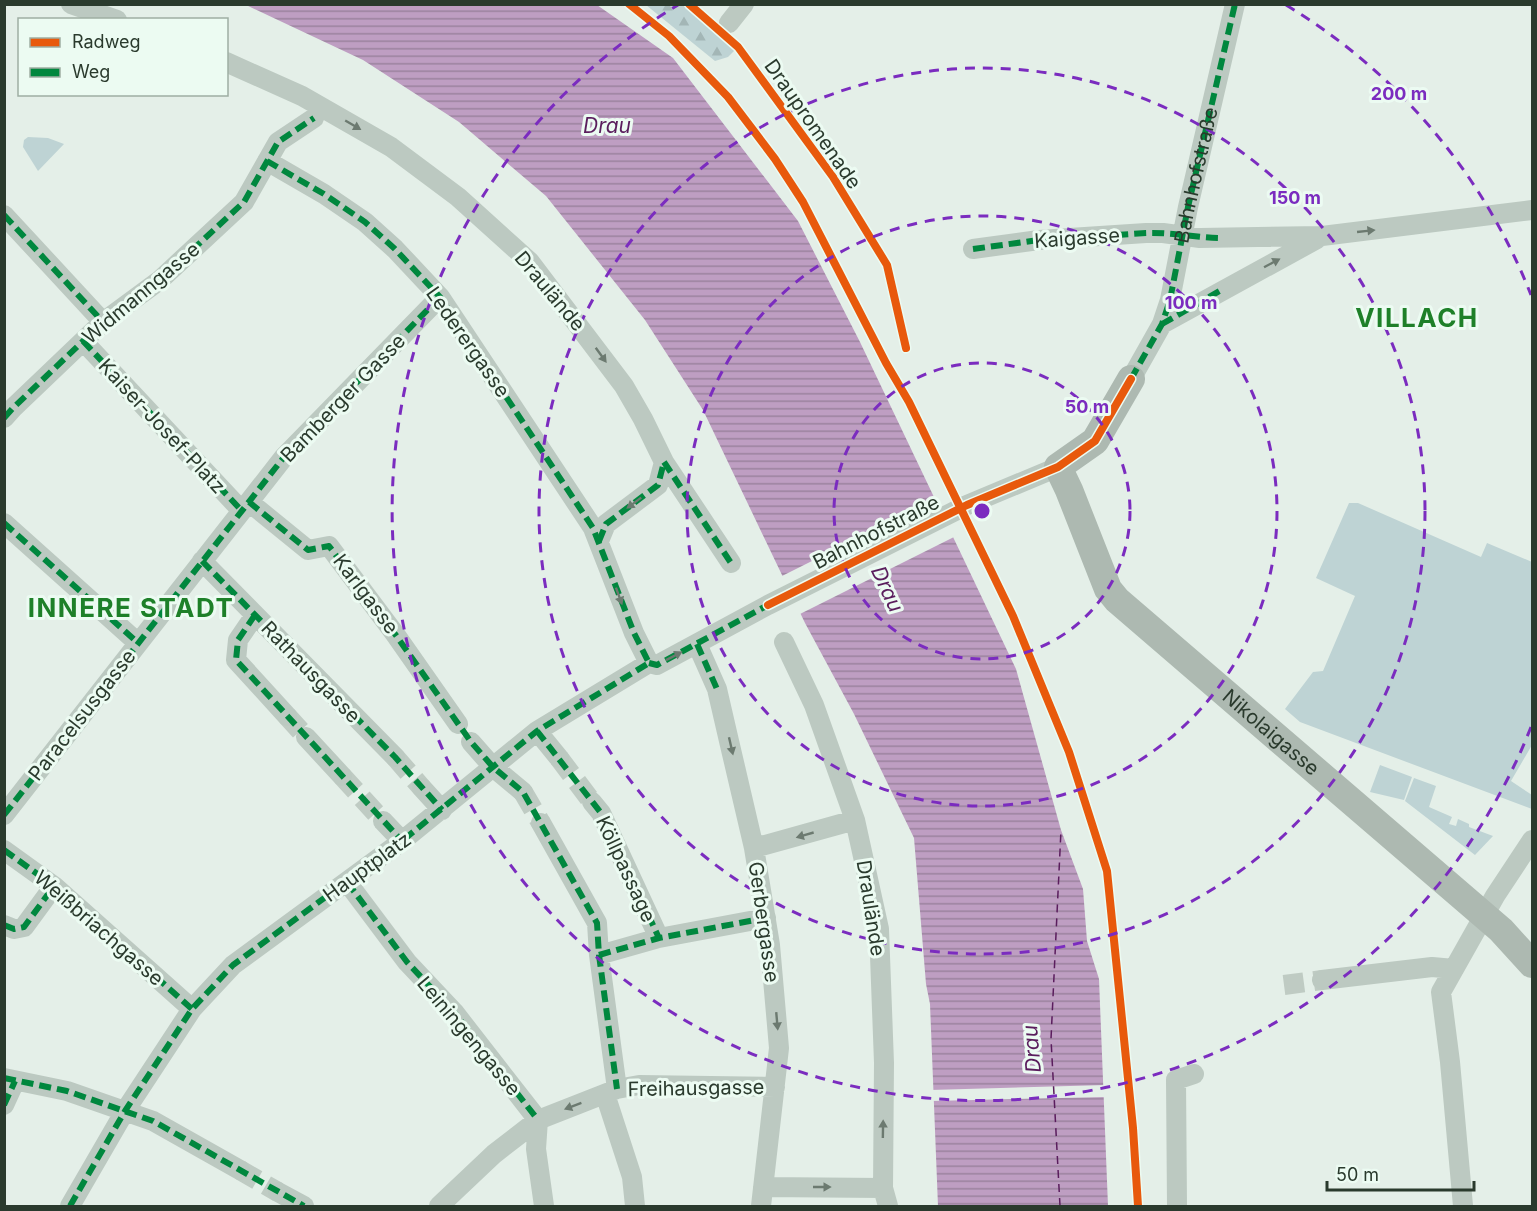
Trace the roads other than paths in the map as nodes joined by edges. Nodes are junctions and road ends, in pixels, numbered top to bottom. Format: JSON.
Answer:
{"nodes":[{"id":1,"x":71,"y":4,"type":"edge"},
{"id":2,"x":744,"y":4,"type":"edge"},
{"id":3,"x":1235,"y":4,"type":"edge"},
{"id":4,"x":111,"y":18,"type":"edge"},
{"id":5,"x":729,"y":23,"type":"dead end"},
{"id":6,"x":228,"y":63,"type":"edge"},
{"id":7,"x":314,"y":118,"type":"dead end"},
{"id":8,"x":267,"y":161,"type":"junction"},
{"id":9,"x":1533,"y":210,"type":"edge"},
{"id":10,"x":4,"y":215,"type":"edge"},
{"id":11,"x":1182,"y":234,"type":"junction"},
{"id":12,"x":1322,"y":236,"type":"junction"},
{"id":13,"x":973,"y":249,"type":"dead end"},
{"id":14,"x":440,"y":297,"type":"junction"},
{"id":15,"x":103,"y":322,"type":"junction"},
{"id":16,"x":1162,"y":324,"type":"junction"},
{"id":17,"x":82,"y":341,"type":"junction"},
{"id":18,"x":1131,"y":379,"type":"joint"},
{"id":19,"x":4,"y":418,"type":"edge"},
{"id":20,"x":664,"y":462,"type":"junction"},
{"id":21,"x":1058,"y":467,"type":"junction"},
{"id":22,"x":245,"y":506,"type":"junction"},
{"id":23,"x":4,"y":523,"type":"edge"},
{"id":24,"x":599,"y":541,"type":"junction"},
{"id":25,"x":202,"y":561,"type":"junction"},
{"id":26,"x":731,"y":563,"type":"dead end"},
{"id":27,"x":255,"y":615,"type":"junction"},
{"id":28,"x":784,"y":642,"type":"dead end"},
{"id":29,"x":138,"y":643,"type":"junction"},
{"id":30,"x":697,"y":644,"type":"junction"},
{"id":31,"x":649,"y":663,"type":"junction"},
{"id":32,"x":287,"y":716,"type":"tunnel mouth"},
{"id":33,"x":458,"y":724,"type":"dead end"},
{"id":34,"x":537,"y":731,"type":"junction"},
{"id":35,"x":306,"y":736,"type":"tunnel mouth"},
{"id":36,"x":471,"y":742,"type":"dead end"},
{"id":37,"x":394,"y":758,"type":"tunnel mouth"},
{"id":38,"x":559,"y":758,"type":"tunnel mouth"},
{"id":39,"x":493,"y":767,"type":"junction"},
{"id":40,"x":342,"y":776,"type":"tunnel mouth"},
{"id":41,"x":422,"y":788,"type":"tunnel mouth"},
{"id":42,"x":523,"y":792,"type":"tunnel mouth"},
{"id":43,"x":592,"y":802,"type":"tunnel mouth"},
{"id":44,"x":442,"y":810,"type":"junction"},
{"id":45,"x":4,"y":815,"type":"edge"},
{"id":46,"x":855,"y":820,"type":"junction"},
{"id":47,"x":383,"y":821,"type":"tunnel mouth"},
{"id":48,"x":541,"y":823,"type":"tunnel mouth"},
{"id":49,"x":1533,"y":840,"type":"edge"},
{"id":50,"x":402,"y":841,"type":"junction"},
{"id":51,"x":754,"y":848,"type":"junction"},
{"id":52,"x":4,"y":850,"type":"edge"},
{"id":53,"x":347,"y":882,"type":"junction"},
{"id":54,"x":54,"y":886,"type":"junction"},
{"id":55,"x":1484,"y":915,"type":"junction"},
{"id":56,"x":766,"y":918,"type":"junction"},
{"id":57,"x":4,"y":925,"type":"edge"},
{"id":58,"x":659,"y":938,"type":"junction"},
{"id":59,"x":599,"y":955,"type":"junction"},
{"id":60,"x":1533,"y":964,"type":"edge"},
{"id":61,"x":1454,"y":969,"type":"junction"},
{"id":62,"x":1322,"y":980,"type":"tunnel mouth"},
{"id":63,"x":192,"y":1009,"type":"junction"},
{"id":64,"x":1194,"y":1074,"type":"dead end"},
{"id":65,"x":10,"y":1080,"type":"edge"},
{"id":66,"x":775,"y":1087,"type":"junction"},
{"id":67,"x":611,"y":1091,"type":"junction"},
{"id":68,"x":4,"y":1105,"type":"edge"},
{"id":69,"x":125,"y":1111,"type":"junction"},
{"id":70,"x":538,"y":1120,"type":"junction"},
{"id":71,"x":240,"y":1170,"type":"tunnel mouth"},
{"id":72,"x":763,"y":1187,"type":"junction"},
{"id":73,"x":278,"y":1192,"type":"tunnel mouth"},
{"id":74,"x":886,"y":1197,"type":"edge"},
{"id":75,"x":70,"y":1206,"type":"edge"},
{"id":76,"x":304,"y":1206,"type":"edge"},
{"id":77,"x":439,"y":1206,"type":"edge"},
{"id":78,"x":544,"y":1206,"type":"edge"},
{"id":79,"x":635,"y":1206,"type":"edge"},
{"id":80,"x":760,"y":1206,"type":"edge"},
{"id":81,"x":1177,"y":1206,"type":"edge"},
{"id":82,"x":1463,"y":1206,"type":"edge"}],
"edges":[{"from":1,"to":4,"type":"street"},
{"from":2,"to":5,"type":"street"},
{"from":3,"to":11,"type":"street","name":"Bahnhofstraße"},
{"from":6,"to":20,"type":"street","name":"Draulände","one_way":true},
{"from":7,"to":8,"type":"street","name":"Widmanngasse"},
{"from":8,"to":14,"type":"street","name":"Lederergasse"},
{"from":8,"to":15,"type":"street","name":"Widmanngasse"},
{"from":12,"to":9,"type":"street","name":"Kaigasse","one_way":true},
{"from":10,"to":15,"type":"street"},
{"from":11,"to":12,"type":"street","name":"Kaigasse"},
{"from":11,"to":13,"type":"street","name":"Kaigasse"},
{"from":11,"to":16,"type":"street","name":"Bahnhofstraße"},
{"from":16,"to":12,"type":"street","one_way":true},
{"from":14,"to":22,"type":"street","name":"Bamberger Gasse"},
{"from":14,"to":24,"type":"street","name":"Lederergasse"},
{"from":15,"to":17,"type":"street","name":"Widmanngasse"},
{"from":16,"to":18,"type":"street","name":"Bahnhofstraße"},
{"from":17,"to":19,"type":"street","name":"Widmanngasse"},
{"from":17,"to":22,"type":"street","name":"Kaiser-Josef-Platz"},
{"from":18,"to":21,"type":"street","name":"Bahnhofstraße"},
{"from":20,"to":24,"type":"street","one_way":true},
{"from":20,"to":26,"type":"street","name":"Draulände"},
{"from":21,"to":30,"type":"street","name":"Bahnhofstraße"},
{"from":21,"to":55,"type":"street","name":"Nikolaigasse"},
{"from":22,"to":25,"type":"street","name":"Paracelsusgasse"},
{"from":22,"to":33,"type":"street","name":"Karlgasse"},
{"from":23,"to":29,"type":"street"},
{"from":24,"to":31,"type":"street","name":"Lederergasse","one_way":true},
{"from":25,"to":27,"type":"street","name":"Rathausgasse"},
{"from":25,"to":29,"type":"street","name":"Paracelsusgasse"},
{"from":27,"to":32,"type":"street"},
{"from":27,"to":37,"type":"street","name":"Rathausgasse"},
{"from":28,"to":46,"type":"street","name":"Draulände"},
{"from":29,"to":45,"type":"street","name":"Paracelsusgasse"},
{"from":31,"to":30,"type":"street","name":"Bahnhofstraße","one_way":true},
{"from":30,"to":51,"type":"street","name":"Gerbergasse","one_way":true},
{"from":31,"to":34,"type":"street","name":"Hauptplatz"},
{"from":34,"to":38,"type":"street"},
{"from":34,"to":39,"type":"street","name":"Hauptplatz"},
{"from":35,"to":40,"type":"street"},
{"from":36,"to":39,"type":"street"},
{"from":39,"to":42,"type":"street"},
{"from":39,"to":44,"type":"street","name":"Hauptplatz"},
{"from":41,"to":44,"type":"street"},
{"from":43,"to":58,"type":"street","name":"Köllpassage"},
{"from":44,"to":50,"type":"street","name":"Hauptplatz"},
{"from":46,"to":51,"type":"street","one_way":true},
{"from":74,"to":46,"type":"street","name":"Draulände","one_way":true},
{"from":47,"to":50,"type":"street"},
{"from":48,"to":59,"type":"street"},
{"from":49,"to":55,"type":"street"},
{"from":50,"to":53,"type":"street","name":"Hauptplatz"},
{"from":51,"to":56,"type":"street","name":"Gerbergasse"},
{"from":52,"to":54,"type":"street","name":"Weißbriachgasse"},
{"from":53,"to":63,"type":"street","name":"Hauptplatz"},
{"from":53,"to":70,"type":"street","name":"Leiningengasse"},
{"from":54,"to":57,"type":"street"},
{"from":54,"to":63,"type":"street","name":"Weißbriachgasse"},
{"from":55,"to":60,"type":"street","name":"Nikolaigasse"},
{"from":55,"to":61,"type":"street"},
{"from":56,"to":58,"type":"street"},
{"from":56,"to":66,"type":"street","name":"Gerbergasse","one_way":true},
{"from":58,"to":59,"type":"street"},
{"from":59,"to":67,"type":"street"},
{"from":61,"to":62,"type":"street"},
{"from":61,"to":82,"type":"street"},
{"from":63,"to":69,"type":"street","name":"Hauptplatz"},
{"from":64,"to":81,"type":"street"},
{"from":65,"to":68,"type":"street"},
{"from":65,"to":69,"type":"street"},
{"from":66,"to":67,"type":"street","name":"Freihausgasse"},
{"from":66,"to":72,"type":"street","name":"Gerbergasse"},
{"from":67,"to":70,"type":"street","name":"Freihausgasse","one_way":true},
{"from":67,"to":79,"type":"street"},
{"from":69,"to":71,"type":"street"},
{"from":69,"to":75,"type":"street","name":"Hauptplatz"},
{"from":70,"to":77,"type":"street","name":"Freihausgasse"},
{"from":70,"to":78,"type":"street"},
{"from":72,"to":74,"type":"street","name":"Draulände","one_way":true},
{"from":72,"to":80,"type":"street","name":"Gerbergasse"},
{"from":73,"to":76,"type":"street"}]}
